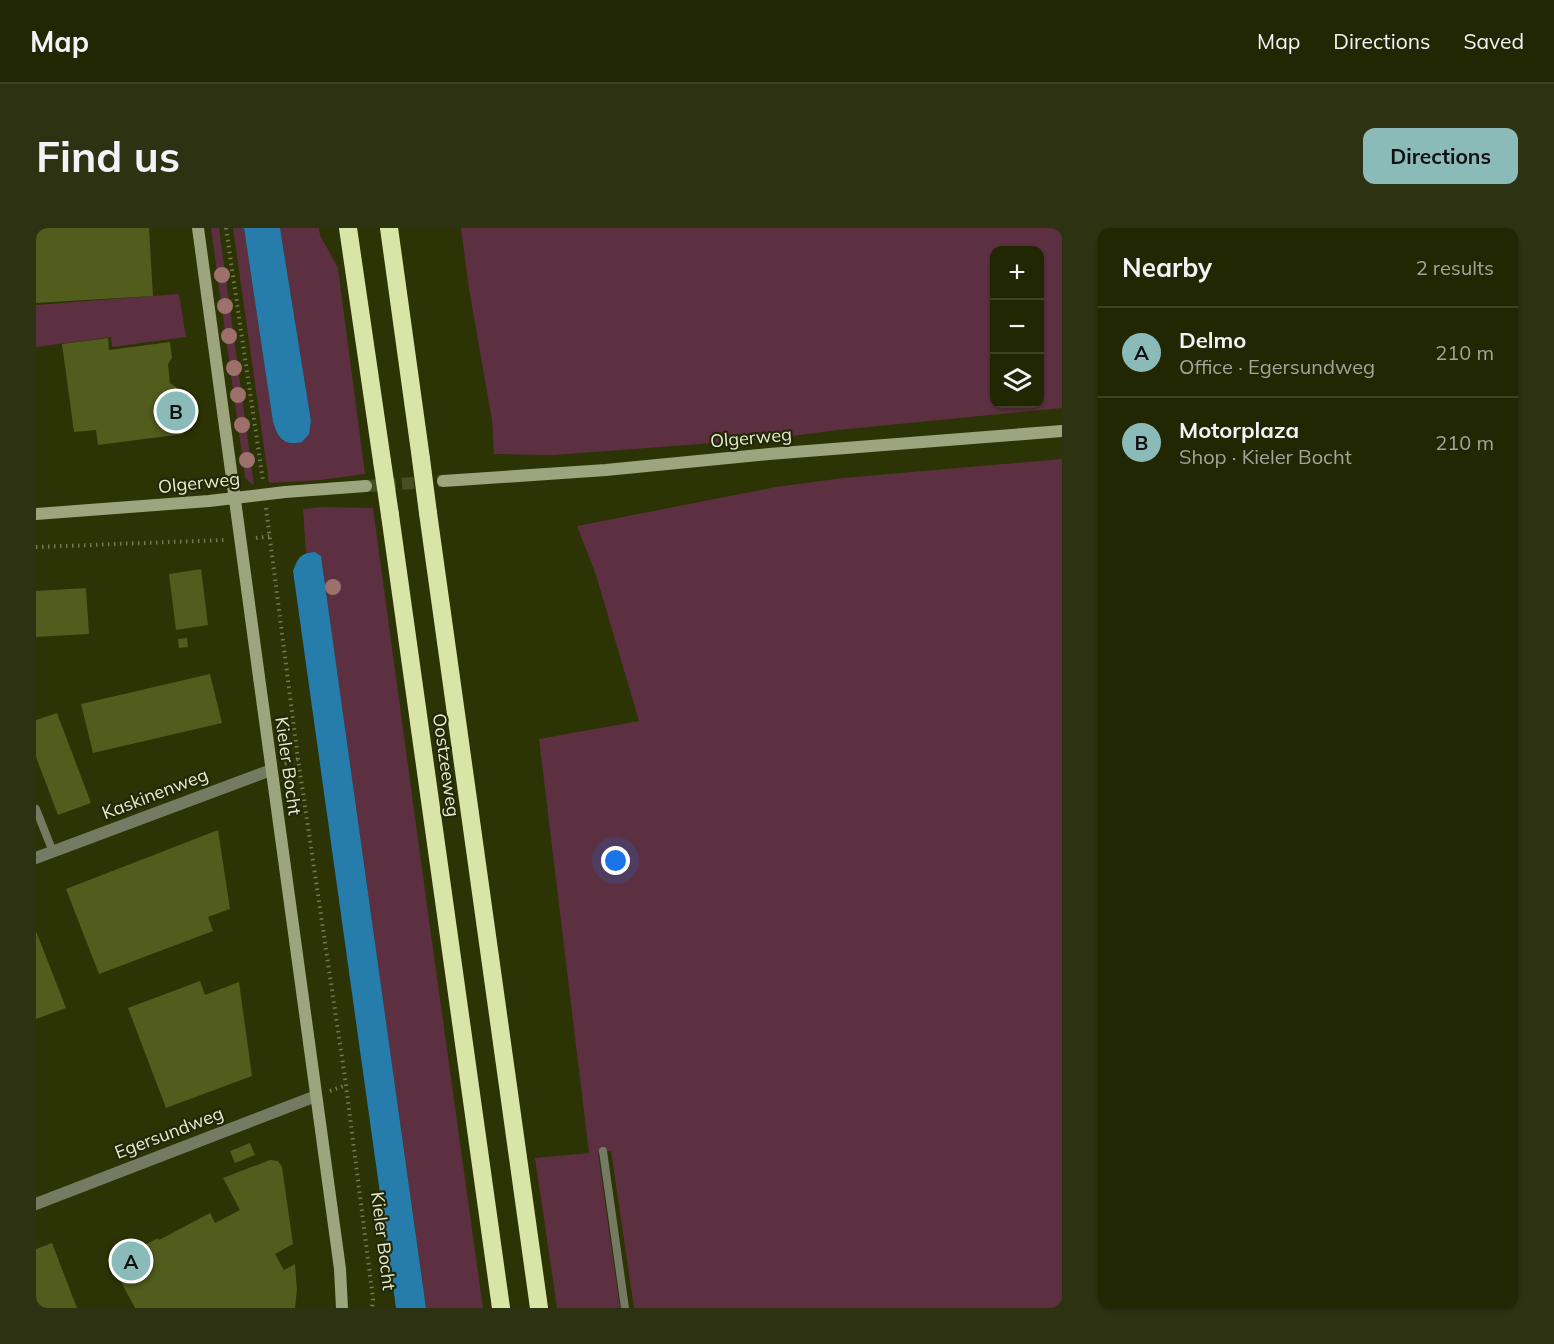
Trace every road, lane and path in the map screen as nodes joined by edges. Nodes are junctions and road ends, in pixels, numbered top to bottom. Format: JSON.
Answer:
{"nodes":[{"id":1,"x":198,"y":228,"type":"edge"},
{"id":2,"x":226,"y":228,"type":"edge"},
{"id":3,"x":348,"y":228,"type":"edge"},
{"id":4,"x":389,"y":228,"type":"edge"},
{"id":5,"x":1062,"y":431,"type":"edge"},
{"id":6,"x":443,"y":481,"type":"tunnel mouth"},
{"id":7,"x":366,"y":486,"type":"tunnel mouth"},
{"id":8,"x":264,"y":495,"type":"junction"},
{"id":9,"x":236,"y":498,"type":"junction"},
{"id":10,"x":266,"y":509,"type":"dead end"},
{"id":11,"x":36,"y":514,"type":"edge"},
{"id":12,"x":241,"y":539,"type":"junction"},
{"id":13,"x":36,"y":547,"type":"edge"},
{"id":14,"x":271,"y":770,"type":"junction"},
{"id":15,"x":36,"y":809,"type":"edge"},
{"id":16,"x":53,"y":852,"type":"junction"},
{"id":17,"x":36,"y":858,"type":"edge"},
{"id":18,"x":316,"y":1096,"type":"junction"},
{"id":19,"x":603,"y":1151,"type":"dead end"},
{"id":20,"x":36,"y":1204,"type":"edge"},
{"id":21,"x":342,"y":1308,"type":"edge"},
{"id":22,"x":372,"y":1308,"type":"edge"},
{"id":23,"x":501,"y":1308,"type":"edge"},
{"id":24,"x":539,"y":1308,"type":"edge"},
{"id":25,"x":625,"y":1308,"type":"edge"}],
"edges":[{"from":1,"to":9,"type":"street","name":"Kieler Bocht"},
{"from":2,"to":8,"type":"path"},
{"from":3,"to":23,"type":"highway","name":"Oostzeeweg","bridge":true},
{"from":4,"to":24,"type":"highway","name":"Oostzeeweg","bridge":true},
{"from":5,"to":6,"type":"street","name":"Olgerweg"},
{"from":7,"to":8,"type":"street","name":"Olgerweg"},
{"from":8,"to":9,"type":"street","name":"Olgerweg"},
{"from":8,"to":10,"type":"path"},
{"from":9,"to":11,"type":"street","name":"Olgerweg"},
{"from":9,"to":12,"type":"street","name":"Kieler Bocht"},
{"from":12,"to":13,"type":"path"},
{"from":12,"to":14,"type":"street","name":"Kieler Bocht"},
{"from":12,"to":22,"type":"path","name":"Kieler Bocht"},
{"from":14,"to":16,"type":"street","name":"Kaskinenweg"},
{"from":14,"to":18,"type":"street","name":"Kieler Bocht"},
{"from":15,"to":16,"type":"lane"},
{"from":16,"to":17,"type":"street","name":"Kaskinenweg"},
{"from":18,"to":20,"type":"street","name":"Egersundweg"},
{"from":18,"to":21,"type":"street","name":"Kieler Bocht"},
{"from":19,"to":25,"type":"lane"}]}
